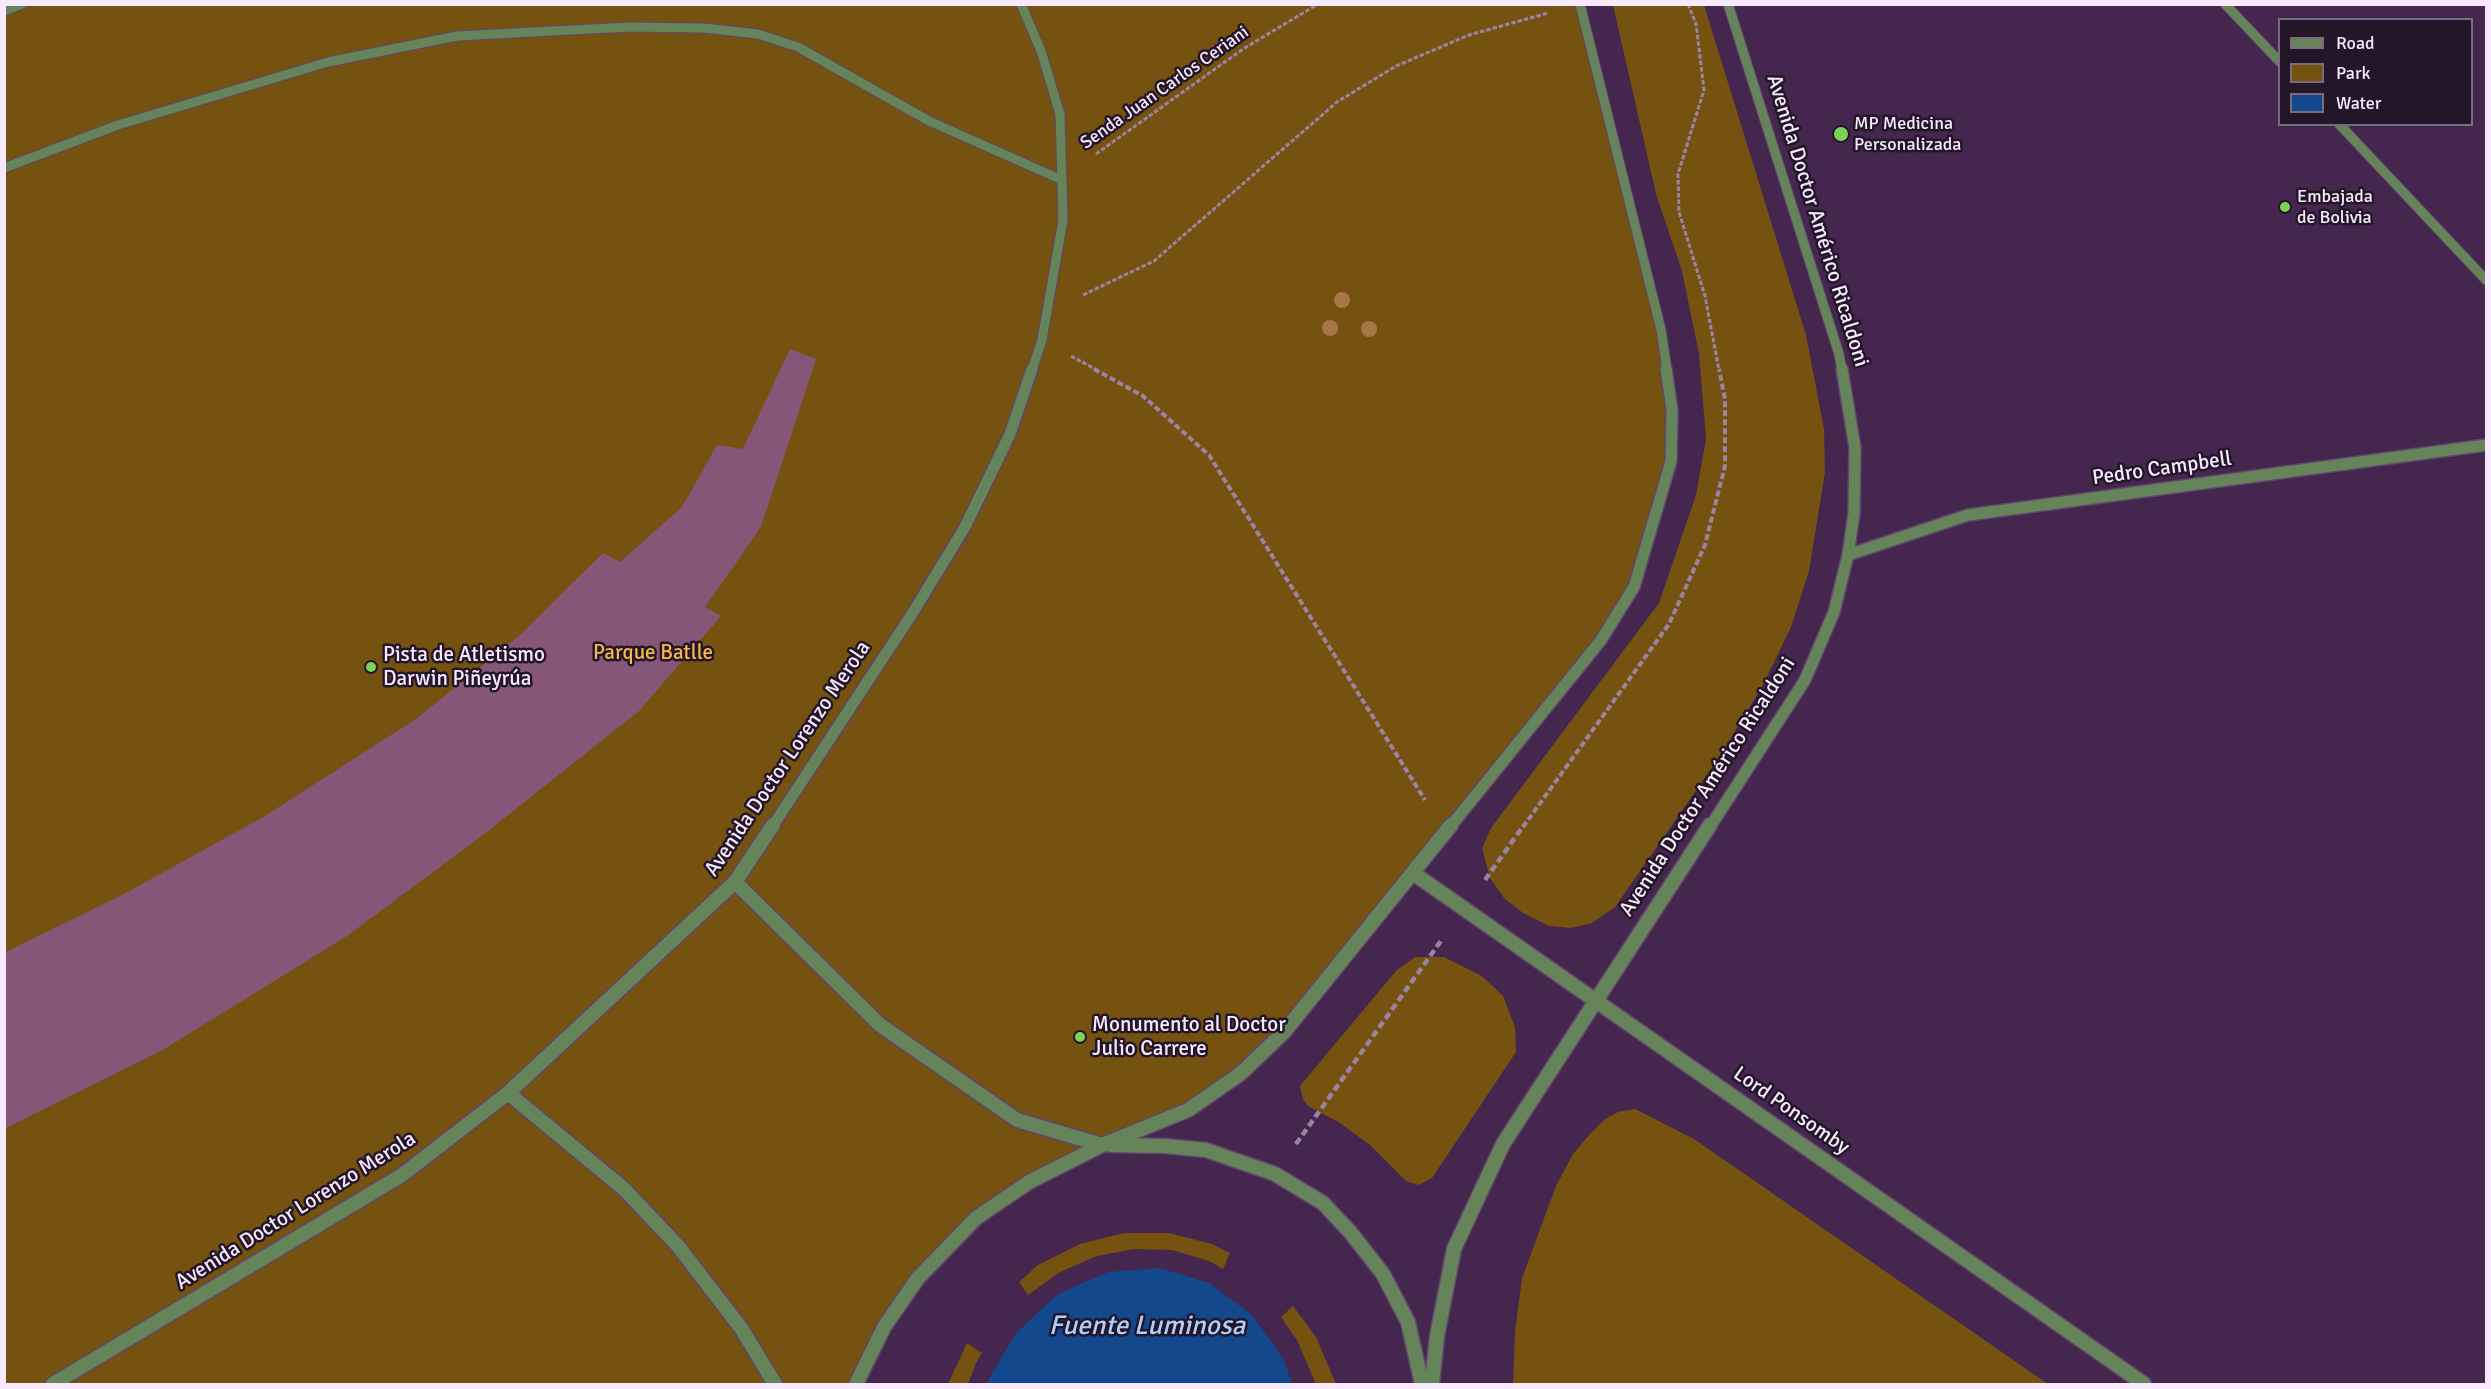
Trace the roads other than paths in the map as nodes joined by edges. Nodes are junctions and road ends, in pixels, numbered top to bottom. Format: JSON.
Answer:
{"nodes":[{"id":1,"x":22,"y":4,"type":"edge"},
{"id":2,"x":1021,"y":4,"type":"edge"},
{"id":3,"x":1580,"y":4,"type":"edge"},
{"id":4,"x":1728,"y":4,"type":"edge"},
{"id":5,"x":2224,"y":4,"type":"edge"},
{"id":6,"x":4,"y":11,"type":"edge"},
{"id":7,"x":2278,"y":60,"type":"edge"},
{"id":8,"x":2341,"y":126,"type":"edge"},
{"id":9,"x":4,"y":168,"type":"edge"},
{"id":10,"x":1062,"y":180,"type":"junction"},
{"id":11,"x":2487,"y":279,"type":"edge"},
{"id":12,"x":2487,"y":445,"type":"edge"},
{"id":13,"x":1848,"y":555,"type":"junction"},
{"id":14,"x":1413,"y":873,"type":"junction"},
{"id":15,"x":735,"y":882,"type":"junction"},
{"id":16,"x":1596,"y":1000,"type":"junction"},
{"id":17,"x":508,"y":1093,"type":"junction"},
{"id":18,"x":1102,"y":1145,"type":"junction"},
{"id":19,"x":53,"y":1384,"type":"edge"},
{"id":20,"x":775,"y":1384,"type":"edge"},
{"id":21,"x":856,"y":1384,"type":"edge"},
{"id":22,"x":1422,"y":1384,"type":"edge"},
{"id":23,"x":1432,"y":1384,"type":"edge"},
{"id":24,"x":2144,"y":1384,"type":"edge"}],
"edges":[{"from":1,"to":6,"type":"street"},
{"from":2,"to":10,"type":"street","name":"Avenida Doctor Lorenzo Merola"},
{"from":3,"to":14,"type":"street"},
{"from":4,"to":13,"type":"street","name":"Avenida Doctor Américo Ricaldoni"},
{"from":5,"to":7,"type":"street"},
{"from":8,"to":11,"type":"street"},
{"from":9,"to":10,"type":"street"},
{"from":10,"to":15,"type":"street","name":"Avenida Doctor Lorenzo Merola"},
{"from":12,"to":13,"type":"street","name":"Pedro Campbell"},
{"from":13,"to":16,"type":"street","name":"Avenida Doctor Américo Ricaldoni"},
{"from":14,"to":16,"type":"street","name":"Lord Ponsomby"},
{"from":14,"to":18,"type":"street"},
{"from":15,"to":17,"type":"street","name":"Avenida Doctor Lorenzo Merola"},
{"from":15,"to":18,"type":"street"},
{"from":16,"to":23,"type":"street","name":"Avenida Doctor Américo Ricaldoni"},
{"from":16,"to":24,"type":"street","name":"Lord Ponsomby"},
{"from":17,"to":19,"type":"street","name":"Avenida Doctor Lorenzo Merola"},
{"from":17,"to":20,"type":"street"},
{"from":18,"to":21,"type":"street"},
{"from":18,"to":22,"type":"street"}]}
